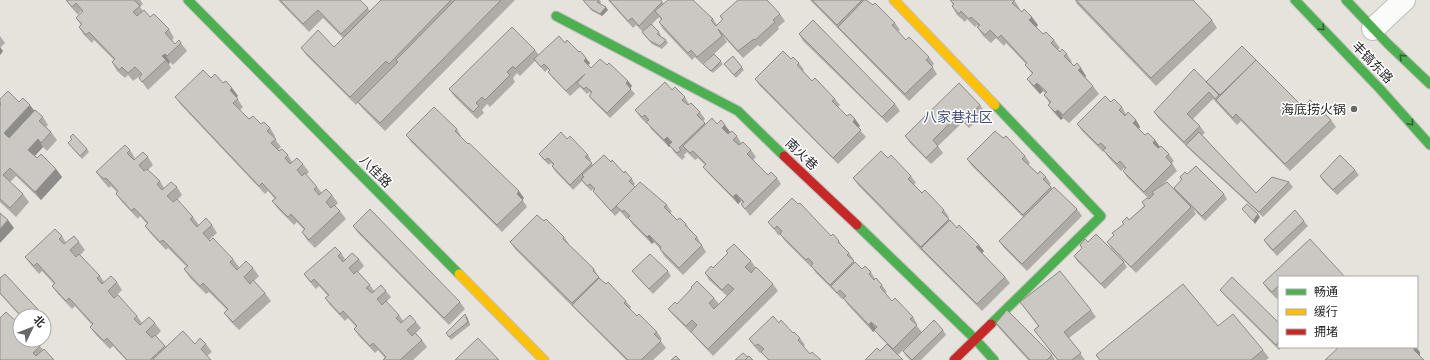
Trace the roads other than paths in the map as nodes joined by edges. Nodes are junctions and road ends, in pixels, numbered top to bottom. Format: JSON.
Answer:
{"nodes":[{"id":1,"x":188,"y":0,"type":"edge"},
{"id":2,"x":894,"y":0,"type":"edge"},
{"id":3,"x":1295,"y":0,"type":"edge"},
{"id":4,"x":1346,"y":0,"type":"edge"},
{"id":5,"x":1404,"y":0,"type":"edge"},
{"id":6,"x":556,"y":16,"type":"dead end"},
{"id":7,"x":1373,"y":29,"type":"junction"},
{"id":8,"x":1430,"y":84,"type":"edge"},
{"id":9,"x":1430,"y":145,"type":"edge"},
{"id":10,"x":975,"y":339,"type":"junction"},
{"id":11,"x":544,"y":360,"type":"edge"},
{"id":12,"x":954,"y":360,"type":"edge"},
{"id":13,"x":994,"y":360,"type":"edge"}],
"edges":[{"from":1,"to":11,"type":"street","name":"八佳路"},
{"from":2,"to":10,"type":"street"},
{"from":3,"to":9,"type":"street","name":"丰镐东路","one_way":true},
{"from":4,"to":7,"type":"street","name":"丰镐东路"},
{"from":5,"to":7,"type":"street"},
{"from":6,"to":10,"type":"street","name":"南火巷"},
{"from":8,"to":7,"type":"street","name":"丰镐东路","one_way":true},
{"from":10,"to":12,"type":"street"},
{"from":10,"to":13,"type":"street","name":"南火巷"}]}
